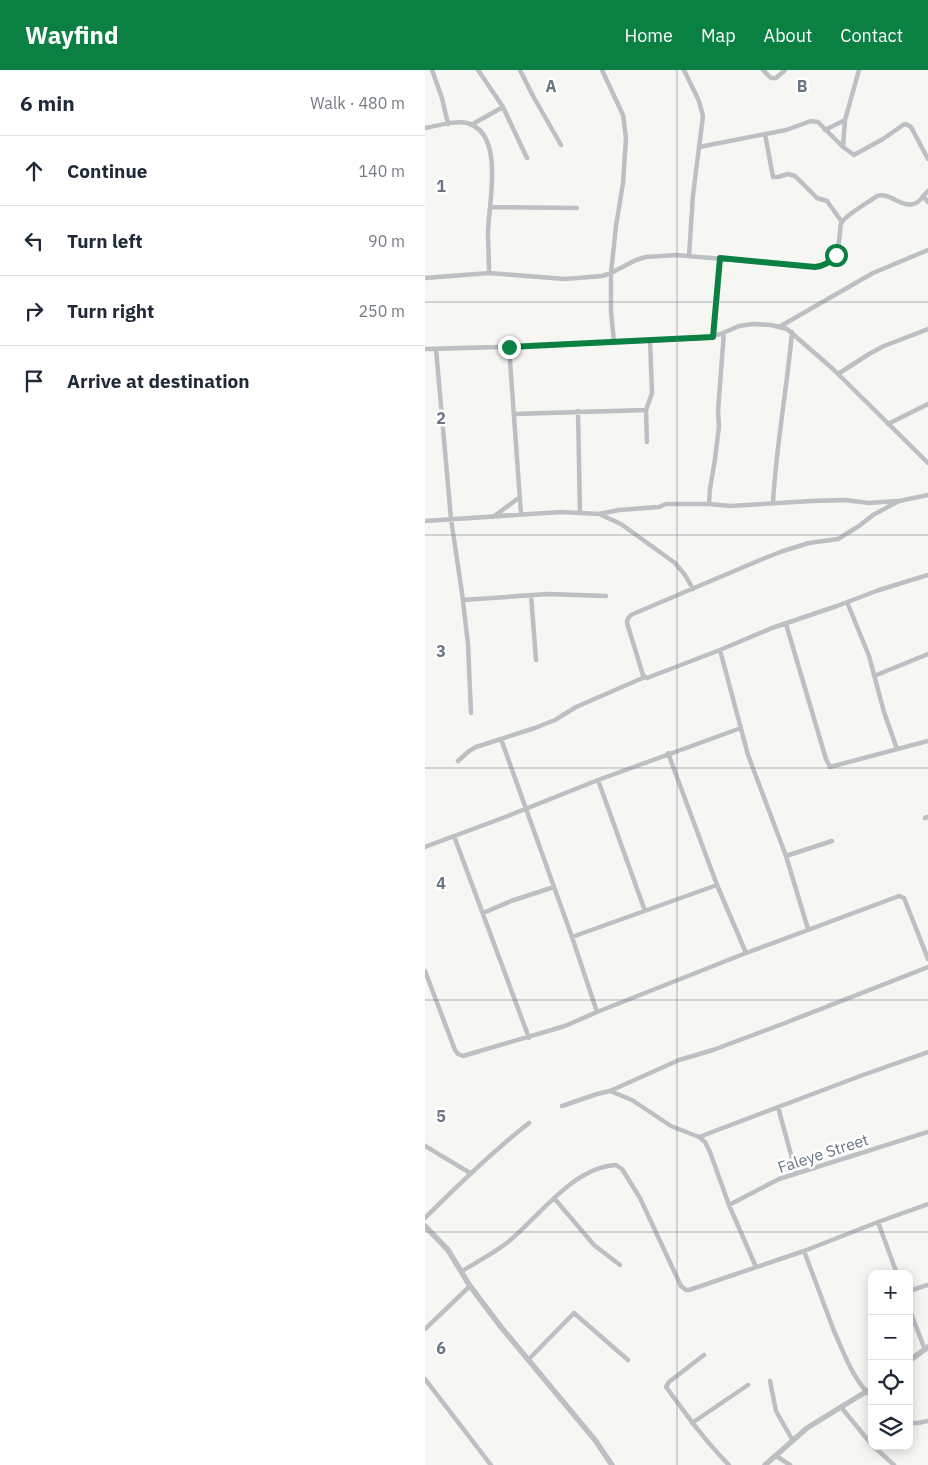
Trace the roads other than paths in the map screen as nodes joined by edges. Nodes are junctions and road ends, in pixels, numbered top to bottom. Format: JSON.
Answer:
{"nodes":[{"id":1,"x":432,"y":70,"type":"edge"},
{"id":2,"x":478,"y":70,"type":"edge"},
{"id":3,"x":520,"y":70,"type":"edge"},
{"id":4,"x":602,"y":70,"type":"edge"},
{"id":5,"x":684,"y":70,"type":"edge"},
{"id":6,"x":763,"y":70,"type":"edge"},
{"id":7,"x":785,"y":70,"type":"edge"},
{"id":8,"x":859,"y":70,"type":"edge"},
{"id":9,"x":503,"y":107,"type":"junction"},
{"id":10,"x":845,"y":120,"type":"junction"},
{"id":11,"x":448,"y":124,"type":"junction"},
{"id":12,"x":471,"y":125,"type":"junction"},
{"id":13,"x":425,"y":128,"type":"edge"},
{"id":14,"x":825,"y":130,"type":"junction"},
{"id":15,"x":765,"y":134,"type":"junction"},
{"id":16,"x":561,"y":145,"type":"dead end"},
{"id":17,"x":843,"y":147,"type":"junction"},
{"id":18,"x":699,"y":148,"type":"junction"},
{"id":19,"x":527,"y":158,"type":"dead end"},
{"id":20,"x":928,"y":159,"type":"edge"},
{"id":21,"x":928,"y":191,"type":"edge"},
{"id":22,"x":923,"y":196,"type":"junction"},
{"id":23,"x":928,"y":202,"type":"edge"},
{"id":24,"x":491,"y":207,"type":"junction"},
{"id":25,"x":577,"y":208,"type":"dead end"},
{"id":26,"x":842,"y":222,"type":"junction"},
{"id":27,"x":928,"y":250,"type":"edge"},
{"id":28,"x":689,"y":256,"type":"junction"},
{"id":29,"x":720,"y":258,"type":"junction"},
{"id":30,"x":489,"y":273,"type":"junction"},
{"id":31,"x":611,"y":274,"type":"junction"},
{"id":32,"x":425,"y":278,"type":"edge"},
{"id":33,"x":779,"y":327,"type":"junction"},
{"id":34,"x":927,"y":330,"type":"edge"},
{"id":35,"x":724,"y":332,"type":"junction"},
{"id":36,"x":792,"y":332,"type":"junction"},
{"id":37,"x":713,"y":337,"type":"junction"},
{"id":38,"x":650,"y":340,"type":"junction"},
{"id":39,"x":614,"y":342,"type":"junction"},
{"id":40,"x":509,"y":347,"type":"junction"},
{"id":41,"x":425,"y":349,"type":"edge"},
{"id":42,"x":436,"y":349,"type":"junction"},
{"id":43,"x":838,"y":374,"type":"junction"},
{"id":44,"x":928,"y":404,"type":"edge"},
{"id":45,"x":646,"y":410,"type":"junction"},
{"id":46,"x":579,"y":411,"type":"junction"},
{"id":47,"x":514,"y":414,"type":"junction"},
{"id":48,"x":888,"y":424,"type":"junction"},
{"id":49,"x":647,"y":442,"type":"dead end"},
{"id":50,"x":928,"y":463,"type":"edge"},
{"id":51,"x":928,"y":496,"type":"edge"},
{"id":52,"x":520,"y":497,"type":"junction"},
{"id":53,"x":899,"y":501,"type":"junction"},
{"id":54,"x":773,"y":503,"type":"junction"},
{"id":55,"x":869,"y":503,"type":"junction"},
{"id":56,"x":709,"y":504,"type":"junction"},
{"id":57,"x":580,"y":513,"type":"junction"},
{"id":58,"x":521,"y":514,"type":"junction"},
{"id":59,"x":599,"y":514,"type":"junction"},
{"id":60,"x":873,"y":515,"type":"junction"},
{"id":61,"x":492,"y":517,"type":"junction"},
{"id":62,"x":451,"y":519,"type":"junction"},
{"id":63,"x":425,"y":521,"type":"edge"},
{"id":64,"x":928,"y":576,"type":"edge"},
{"id":65,"x":693,"y":589,"type":"junction"},
{"id":66,"x":531,"y":595,"type":"junction"},
{"id":67,"x":606,"y":596,"type":"dead end"},
{"id":68,"x":463,"y":600,"type":"junction"},
{"id":69,"x":847,"y":602,"type":"junction"},
{"id":70,"x":786,"y":624,"type":"junction"},
{"id":71,"x":720,"y":650,"type":"junction"},
{"id":72,"x":928,"y":654,"type":"edge"},
{"id":73,"x":536,"y":660,"type":"dead end"},
{"id":74,"x":874,"y":676,"type":"junction"},
{"id":75,"x":645,"y":677,"type":"junction"},
{"id":76,"x":471,"y":713,"type":"dead end"},
{"id":77,"x":741,"y":728,"type":"junction"},
{"id":78,"x":501,"y":739,"type":"junction"},
{"id":79,"x":928,"y":741,"type":"edge"},
{"id":80,"x":897,"y":749,"type":"junction"},
{"id":81,"x":668,"y":753,"type":"junction"},
{"id":82,"x":458,"y":761,"type":"dead end"},
{"id":83,"x":598,"y":780,"type":"junction"},
{"id":84,"x":525,"y":808,"type":"junction"},
{"id":85,"x":454,"y":836,"type":"junction"},
{"id":86,"x":833,"y":841,"type":"dead end"},
{"id":87,"x":425,"y":847,"type":"edge"},
{"id":88,"x":786,"y":856,"type":"junction"},
{"id":89,"x":717,"y":885,"type":"junction"},
{"id":90,"x":554,"y":887,"type":"junction"},
{"id":91,"x":645,"y":911,"type":"junction"},
{"id":92,"x":483,"y":913,"type":"junction"},
{"id":93,"x":808,"y":929,"type":"junction"},
{"id":94,"x":572,"y":937,"type":"junction"},
{"id":95,"x":746,"y":953,"type":"junction"},
{"id":96,"x":928,"y":959,"type":"edge"},
{"id":97,"x":928,"y":967,"type":"edge"},
{"id":98,"x":425,"y":971,"type":"edge"},
{"id":99,"x":597,"y":1012,"type":"junction"},
{"id":100,"x":529,"y":1038,"type":"junction"},
{"id":101,"x":928,"y":1052,"type":"edge"},
{"id":102,"x":609,"y":1091,"type":"junction"},
{"id":103,"x":562,"y":1106,"type":"dead end"},
{"id":104,"x":777,"y":1107,"type":"junction"},
{"id":105,"x":529,"y":1123,"type":"dead end"},
{"id":106,"x":928,"y":1132,"type":"edge"},
{"id":107,"x":699,"y":1137,"type":"junction"},
{"id":108,"x":425,"y":1146,"type":"edge"},
{"id":109,"x":470,"y":1173,"type":"junction"},
{"id":110,"x":796,"y":1173,"type":"junction"},
{"id":111,"x":554,"y":1198,"type":"junction"},
{"id":112,"x":928,"y":1204,"type":"edge"},
{"id":113,"x":729,"y":1205,"type":"junction"},
{"id":114,"x":425,"y":1218,"type":"edge"},
{"id":115,"x":878,"y":1222,"type":"junction"},
{"id":116,"x":425,"y":1226,"type":"edge"},
{"id":117,"x":804,"y":1251,"type":"junction"},
{"id":118,"x":620,"y":1265,"type":"dead end"},
{"id":119,"x":756,"y":1267,"type":"junction"},
{"id":120,"x":896,"y":1270,"type":"edge"},
{"id":121,"x":462,"y":1271,"type":"junction"},
{"id":122,"x":928,"y":1285,"type":"edge"},
{"id":123,"x":470,"y":1286,"type":"junction"},
{"id":124,"x":913,"y":1290,"type":"edge"},
{"id":125,"x":912,"y":1315,"type":"edge"},
{"id":126,"x":425,"y":1329,"type":"edge"},
{"id":127,"x":926,"y":1348,"type":"edge"},
{"id":128,"x":704,"y":1355,"type":"dead end"},
{"id":129,"x":913,"y":1357,"type":"edge"},
{"id":130,"x":528,"y":1360,"type":"junction"},
{"id":131,"x":628,"y":1360,"type":"dead end"},
{"id":132,"x":425,"y":1379,"type":"edge"},
{"id":133,"x":770,"y":1381,"type":"dead end"},
{"id":134,"x":748,"y":1385,"type":"dead end"},
{"id":135,"x":866,"y":1392,"type":"joint"},
{"id":136,"x":841,"y":1406,"type":"junction"},
{"id":137,"x":928,"y":1421,"type":"edge"},
{"id":138,"x":692,"y":1423,"type":"junction"},
{"id":139,"x":913,"y":1423,"type":"edge"},
{"id":140,"x":793,"y":1440,"type":"junction"},
{"id":141,"x":868,"y":1441,"type":"edge"},
{"id":142,"x":877,"y":1450,"type":"edge"},
{"id":143,"x":776,"y":1456,"type":"junction"},
{"id":144,"x":491,"y":1465,"type":"edge"},
{"id":145,"x":612,"y":1465,"type":"edge"},
{"id":146,"x":729,"y":1465,"type":"edge"},
{"id":147,"x":765,"y":1465,"type":"edge"},
{"id":148,"x":790,"y":1465,"type":"edge"},
{"id":149,"x":894,"y":1465,"type":"edge"}],
"edges":[{"from":1,"to":11,"type":"street"},
{"from":2,"to":9,"type":"street"},
{"from":3,"to":16,"type":"street"},
{"from":4,"to":31,"type":"street"},
{"from":5,"to":18,"type":"street"},
{"from":6,"to":7,"type":"street"},
{"from":8,"to":10,"type":"street"},
{"from":9,"to":12,"type":"street"},
{"from":9,"to":19,"type":"street"},
{"from":10,"to":14,"type":"street"},
{"from":10,"to":17,"type":"street"},
{"from":11,"to":12,"type":"street"},
{"from":11,"to":13,"type":"street"},
{"from":12,"to":24,"type":"street"},
{"from":14,"to":15,"type":"street"},
{"from":14,"to":17,"type":"street"},
{"from":15,"to":18,"type":"street"},
{"from":15,"to":26,"type":"street"},
{"from":17,"to":20,"type":"street"},
{"from":18,"to":28,"type":"street"},
{"from":21,"to":22,"type":"street"},
{"from":22,"to":23,"type":"street"},
{"from":22,"to":26,"type":"street"},
{"from":24,"to":25,"type":"street"},
{"from":24,"to":30,"type":"street"},
{"from":26,"to":29,"type":"street"},
{"from":27,"to":33,"type":"street"},
{"from":28,"to":29,"type":"street"},
{"from":28,"to":31,"type":"street"},
{"from":29,"to":37,"type":"street"},
{"from":30,"to":31,"type":"street"},
{"from":30,"to":32,"type":"street"},
{"from":31,"to":39,"type":"street"},
{"from":33,"to":35,"type":"street"},
{"from":33,"to":36,"type":"street"},
{"from":34,"to":43,"type":"street"},
{"from":35,"to":37,"type":"street"},
{"from":35,"to":56,"type":"street"},
{"from":36,"to":43,"type":"street"},
{"from":36,"to":54,"type":"street"},
{"from":37,"to":38,"type":"street"},
{"from":38,"to":39,"type":"street"},
{"from":38,"to":45,"type":"street"},
{"from":39,"to":40,"type":"street"},
{"from":40,"to":42,"type":"street"},
{"from":40,"to":47,"type":"street"},
{"from":41,"to":42,"type":"street"},
{"from":42,"to":62,"type":"street"},
{"from":43,"to":48,"type":"street"},
{"from":44,"to":48,"type":"street"},
{"from":45,"to":46,"type":"street"},
{"from":45,"to":49,"type":"street"},
{"from":46,"to":47,"type":"street"},
{"from":46,"to":57,"type":"street"},
{"from":47,"to":52,"type":"street"},
{"from":48,"to":50,"type":"street"},
{"from":51,"to":53,"type":"street"},
{"from":52,"to":58,"type":"street"},
{"from":52,"to":61,"type":"street"},
{"from":53,"to":55,"type":"street"},
{"from":53,"to":60,"type":"street"},
{"from":54,"to":55,"type":"street"},
{"from":54,"to":56,"type":"street"},
{"from":55,"to":60,"type":"street"},
{"from":56,"to":59,"type":"street"},
{"from":57,"to":58,"type":"street"},
{"from":57,"to":59,"type":"street"},
{"from":58,"to":61,"type":"street"},
{"from":59,"to":65,"type":"street"},
{"from":60,"to":65,"type":"street"},
{"from":61,"to":62,"type":"street"},
{"from":62,"to":63,"type":"street"},
{"from":62,"to":68,"type":"street"},
{"from":64,"to":69,"type":"street"},
{"from":65,"to":75,"type":"street"},
{"from":66,"to":67,"type":"street"},
{"from":66,"to":68,"type":"street"},
{"from":66,"to":73,"type":"street"},
{"from":68,"to":76,"type":"street"},
{"from":69,"to":70,"type":"street"},
{"from":69,"to":74,"type":"street"},
{"from":70,"to":71,"type":"street"},
{"from":70,"to":80,"type":"street"},
{"from":71,"to":75,"type":"street"},
{"from":71,"to":77,"type":"street"},
{"from":72,"to":74,"type":"street"},
{"from":74,"to":80,"type":"street"},
{"from":75,"to":78,"type":"street"},
{"from":77,"to":81,"type":"street"},
{"from":77,"to":88,"type":"street"},
{"from":78,"to":82,"type":"street"},
{"from":78,"to":84,"type":"street"},
{"from":79,"to":80,"type":"street"},
{"from":81,"to":83,"type":"street"},
{"from":81,"to":89,"type":"street"},
{"from":83,"to":84,"type":"street"},
{"from":83,"to":91,"type":"street"},
{"from":84,"to":85,"type":"street"},
{"from":84,"to":90,"type":"street"},
{"from":85,"to":87,"type":"street"},
{"from":85,"to":92,"type":"street"},
{"from":86,"to":88,"type":"street"},
{"from":88,"to":93,"type":"street"},
{"from":89,"to":91,"type":"street"},
{"from":89,"to":95,"type":"street"},
{"from":90,"to":92,"type":"street"},
{"from":90,"to":94,"type":"street"},
{"from":91,"to":94,"type":"street"},
{"from":92,"to":100,"type":"street"},
{"from":93,"to":95,"type":"street"},
{"from":93,"to":96,"type":"street"},
{"from":94,"to":99,"type":"street"},
{"from":95,"to":99,"type":"street"},
{"from":97,"to":102,"type":"street"},
{"from":98,"to":100,"type":"street"},
{"from":99,"to":100,"type":"street"},
{"from":101,"to":104,"type":"street"},
{"from":102,"to":103,"type":"street"},
{"from":102,"to":107,"type":"street"},
{"from":104,"to":107,"type":"street"},
{"from":104,"to":110,"type":"street"},
{"from":105,"to":109,"type":"street"},
{"from":106,"to":110,"type":"street","name":"Faleye Street"},
{"from":107,"to":113,"type":"street"},
{"from":108,"to":109,"type":"street"},
{"from":109,"to":114,"type":"street"},
{"from":110,"to":113,"type":"street","name":"Faleye Street"},
{"from":111,"to":118,"type":"street"},
{"from":111,"to":119,"type":"street"},
{"from":111,"to":121,"type":"street"},
{"from":112,"to":115,"type":"street"},
{"from":113,"to":119,"type":"street"},
{"from":115,"to":117,"type":"street"},
{"from":115,"to":120,"type":"street"},
{"from":116,"to":121,"type":"street"},
{"from":117,"to":119,"type":"street"},
{"from":117,"to":135,"type":"street"},
{"from":121,"to":123,"type":"street"},
{"from":122,"to":124,"type":"street"},
{"from":123,"to":126,"type":"street"},
{"from":123,"to":130,"type":"street"},
{"from":125,"to":127,"type":"street"},
{"from":127,"to":129,"type":"street"},
{"from":128,"to":138,"type":"street"},
{"from":130,"to":131,"type":"street"},
{"from":130,"to":145,"type":"street"},
{"from":132,"to":144,"type":"street"},
{"from":133,"to":140,"type":"street"},
{"from":134,"to":138,"type":"street"},
{"from":135,"to":136,"type":"street"},
{"from":136,"to":140,"type":"street"},
{"from":136,"to":141,"type":"street"},
{"from":137,"to":139,"type":"street"},
{"from":138,"to":146,"type":"street"},
{"from":140,"to":143,"type":"street"},
{"from":142,"to":149,"type":"street"},
{"from":143,"to":147,"type":"street"},
{"from":143,"to":148,"type":"street"}]}
